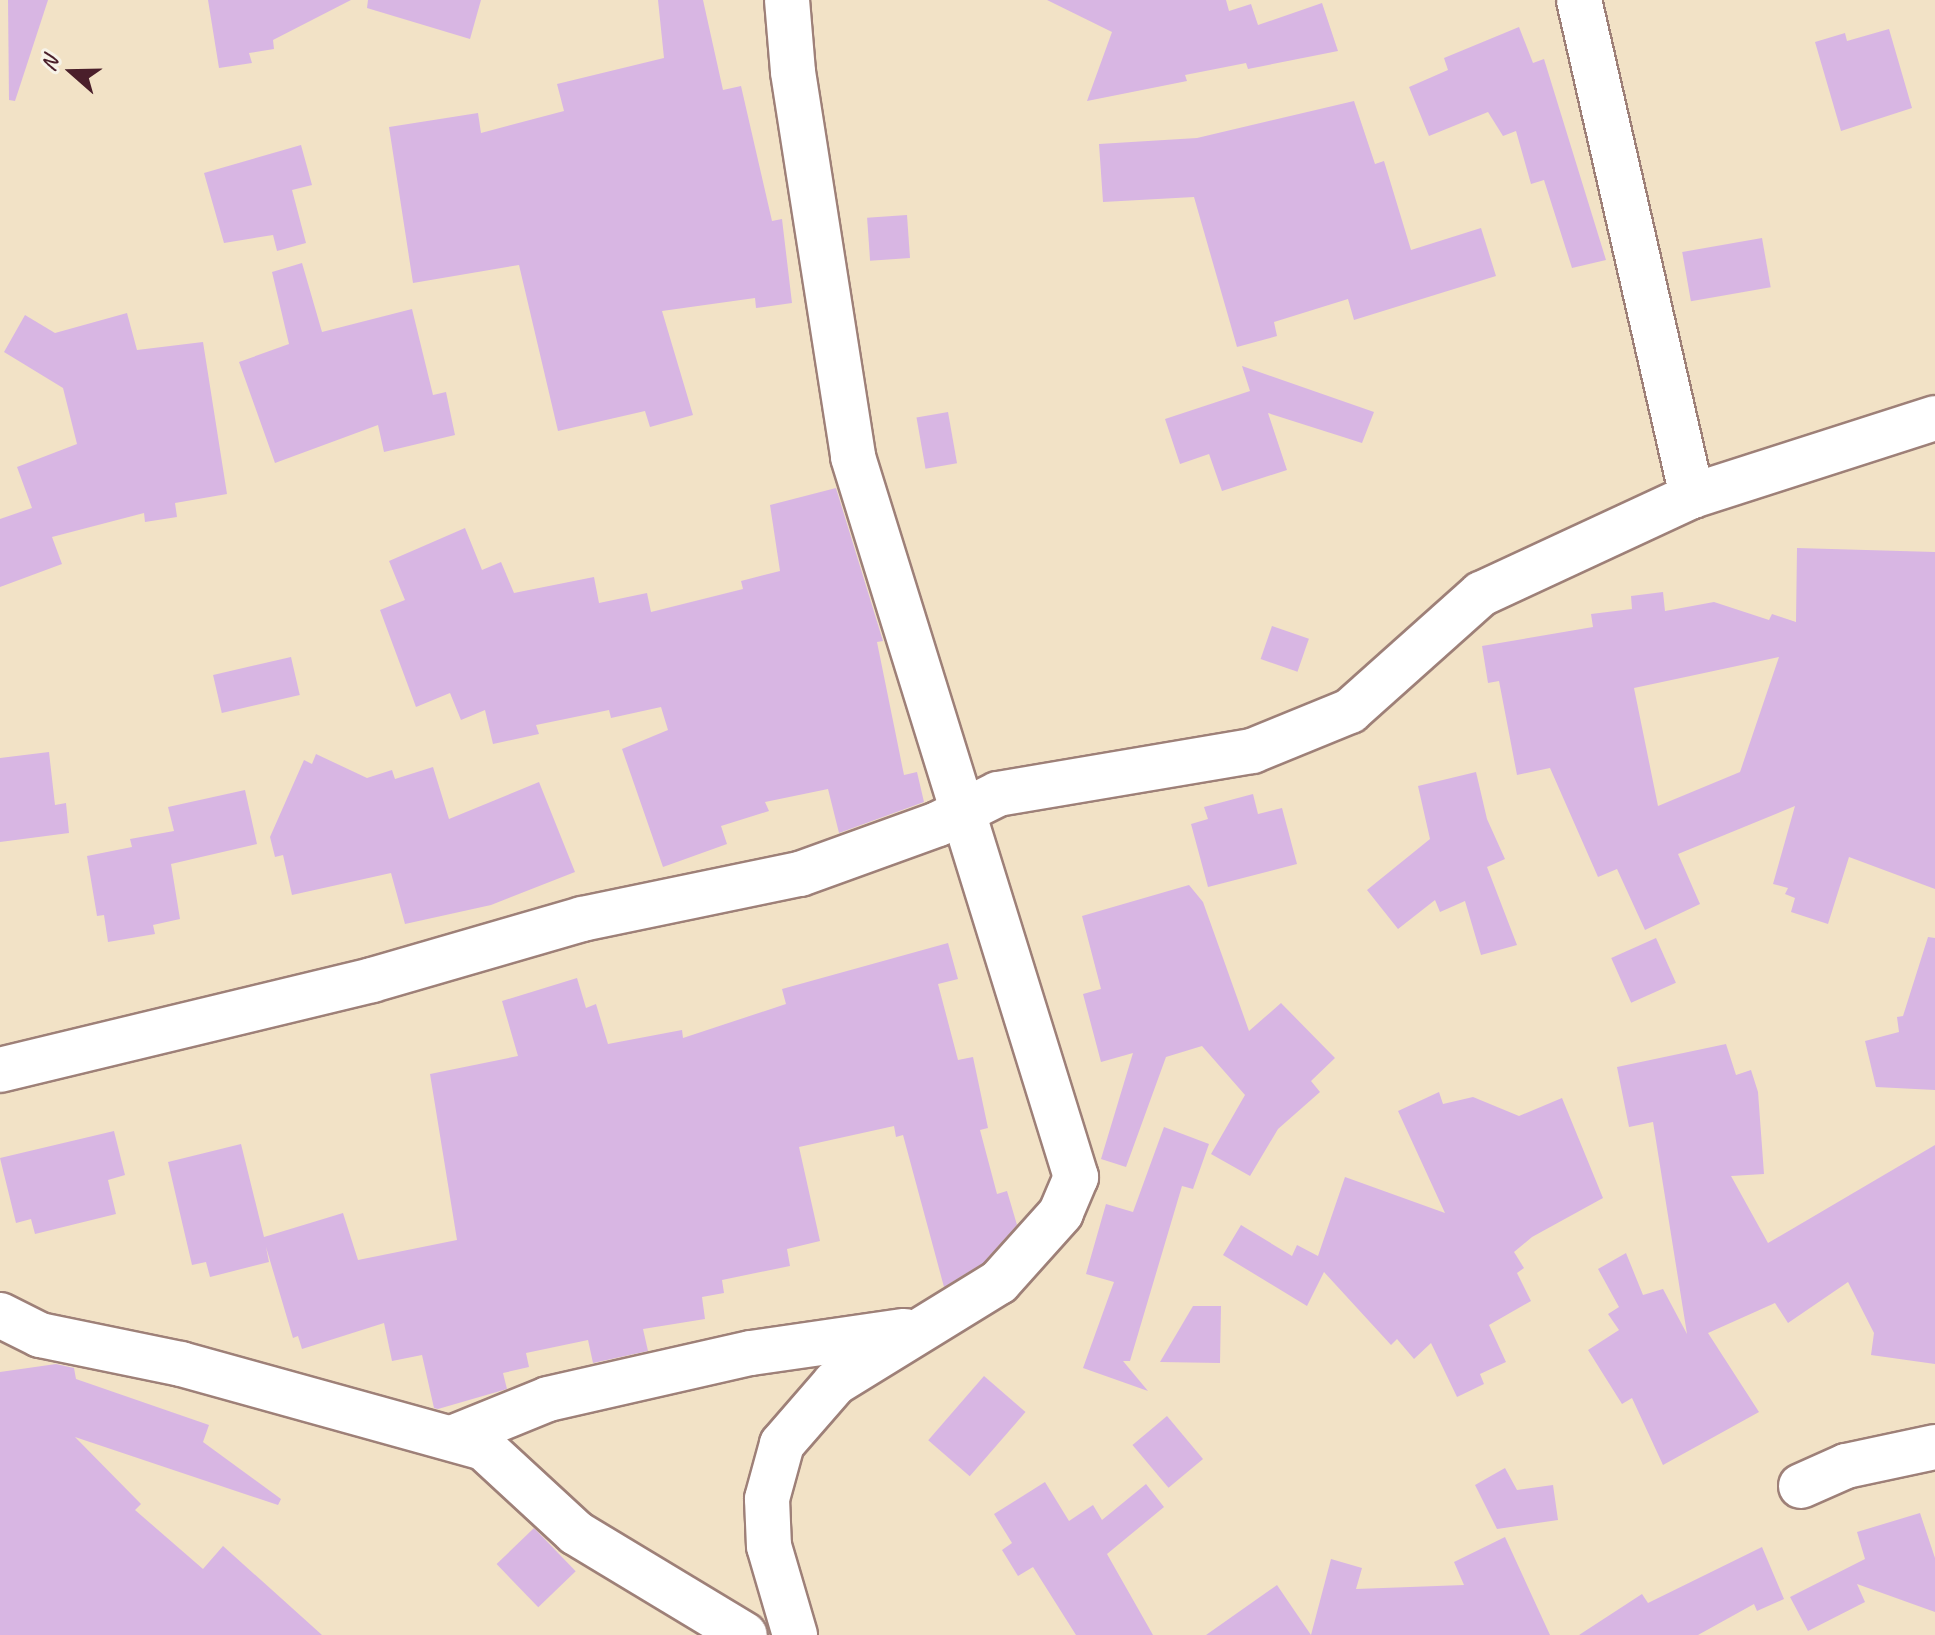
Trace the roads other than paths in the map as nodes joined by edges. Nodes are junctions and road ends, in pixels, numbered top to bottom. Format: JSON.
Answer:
{"nodes":[{"id":1,"x":787,"y":0,"type":"edge"},
{"id":2,"x":1579,"y":0,"type":"edge"},
{"id":3,"x":1935,"y":418,"type":"edge"},
{"id":4,"x":1692,"y":496,"type":"junction"},
{"id":5,"x":961,"y":812,"type":"junction"},
{"id":6,"x":0,"y":1070,"type":"edge"},
{"id":7,"x":0,"y":1315,"type":"edge"},
{"id":8,"x":919,"y":1329,"type":"junction"},
{"id":9,"x":457,"y":1436,"type":"junction"},
{"id":10,"x":1935,"y":1447,"type":"edge"},
{"id":11,"x":1801,"y":1486,"type":"dead end"},
{"id":12,"x":745,"y":1635,"type":"edge"},
{"id":13,"x":795,"y":1635,"type":"edge"}],
"edges":[{"from":1,"to":5,"type":"street"},
{"from":2,"to":4,"type":"street"},
{"from":3,"to":4,"type":"street"},
{"from":4,"to":5,"type":"street"},
{"from":5,"to":6,"type":"street"},
{"from":5,"to":8,"type":"street"},
{"from":7,"to":9,"type":"street"},
{"from":8,"to":9,"type":"street"},
{"from":8,"to":13,"type":"street"},
{"from":9,"to":12,"type":"street"},
{"from":10,"to":11,"type":"street"}]}
